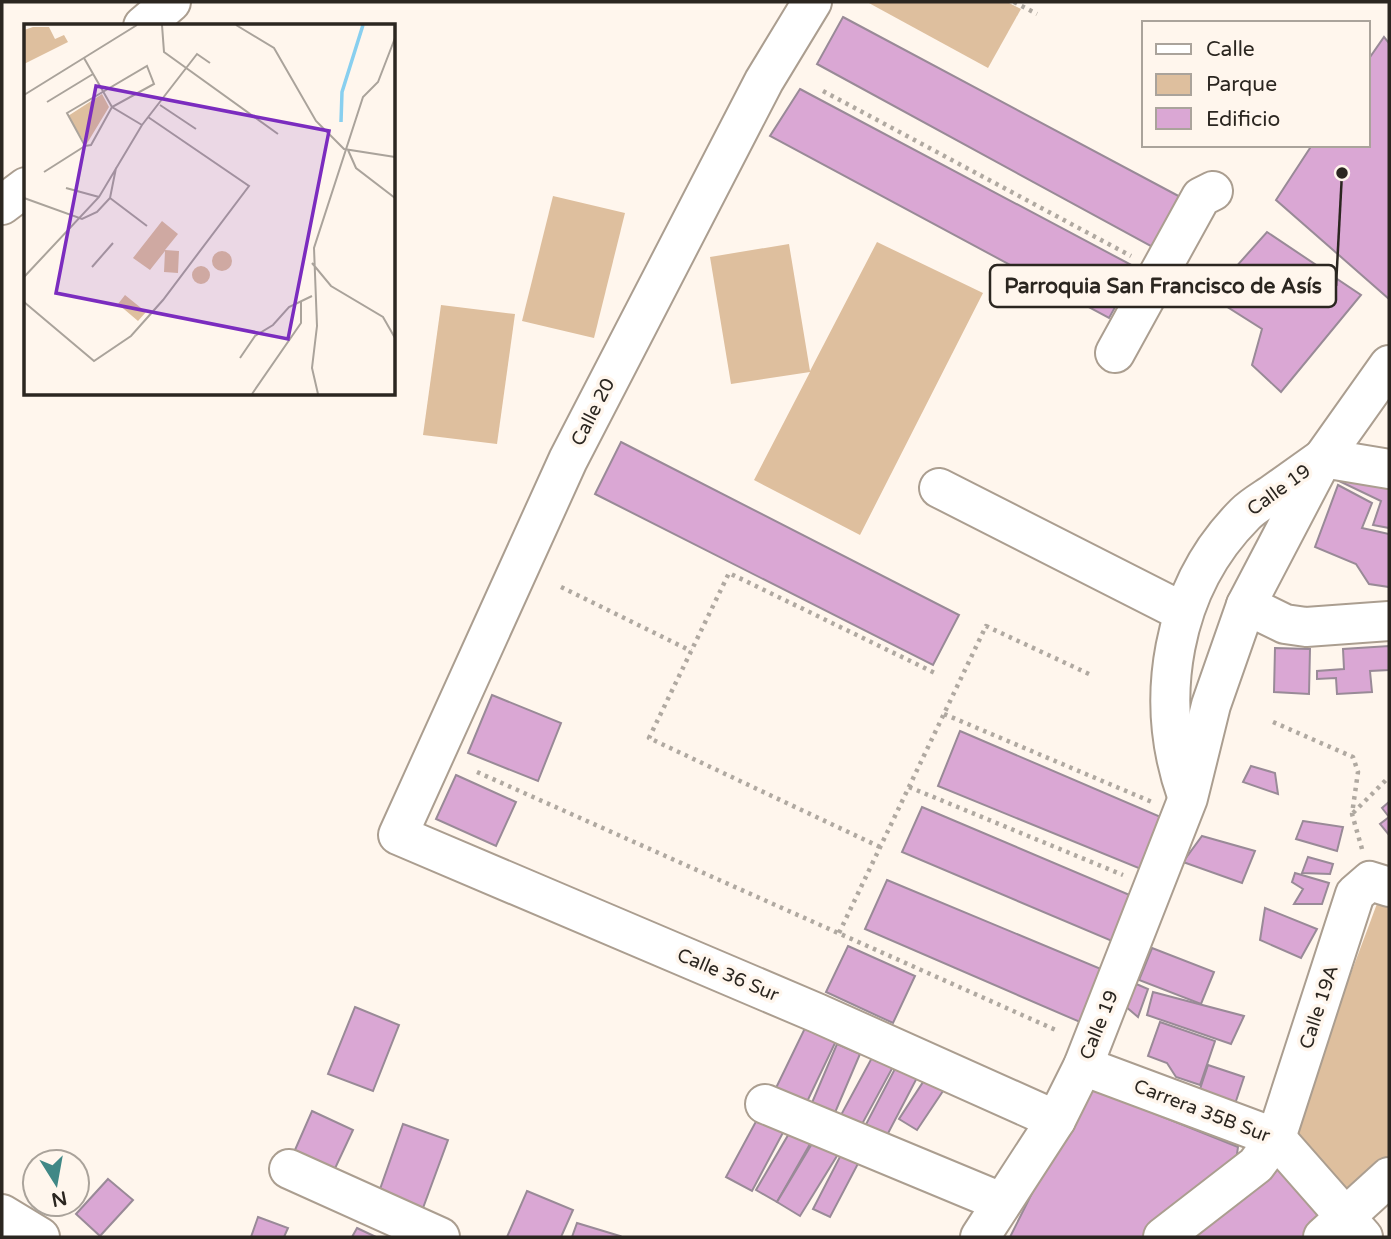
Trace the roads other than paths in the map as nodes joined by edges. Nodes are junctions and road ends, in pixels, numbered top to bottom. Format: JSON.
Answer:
{"nodes":[{"id":1,"x":171,"y":2,"type":"edge"},
{"id":2,"x":812,"y":2,"type":"edge"},
{"id":3,"x":145,"y":24,"type":"edge"},
{"id":4,"x":24,"y":188,"type":"edge"},
{"id":5,"x":1213,"y":191,"type":"dead end"},
{"id":6,"x":2,"y":205,"type":"edge"},
{"id":7,"x":1115,"y":353,"type":"dead end"},
{"id":8,"x":1389,"y":365,"type":"edge"},
{"id":9,"x":1323,"y":458,"type":"junction"},
{"id":10,"x":1389,"y":469,"type":"edge"},
{"id":11,"x":939,"y":488,"type":"dead end"},
{"id":12,"x":1247,"y":605,"type":"junction"},
{"id":13,"x":1183,"y":612,"type":"junction"},
{"id":14,"x":1389,"y":621,"type":"edge"},
{"id":15,"x":1173,"y":802,"type":"junction"},
{"id":16,"x":398,"y":835,"type":"joint"},
{"id":17,"x":1384,"y":883,"type":"edge"},
{"id":18,"x":1083,"y":1066,"type":"junction"},
{"id":19,"x":765,"y":1104,"type":"dead end"},
{"id":20,"x":1056,"y":1120,"type":"junction"},
{"id":21,"x":1276,"y":1138,"type":"junction"},
{"id":22,"x":289,"y":1169,"type":"dead end"},
{"id":23,"x":1389,"y":1177,"type":"edge"},
{"id":24,"x":1001,"y":1202,"type":"junction"},
{"id":25,"x":2,"y":1214,"type":"edge"},
{"id":26,"x":1344,"y":1231,"type":"edge"},
{"id":27,"x":40,"y":1237,"type":"edge"},
{"id":28,"x":440,"y":1237,"type":"edge"},
{"id":29,"x":980,"y":1237,"type":"edge"},
{"id":30,"x":1163,"y":1237,"type":"edge"}],
"edges":[{"from":1,"to":3,"type":"street"},
{"from":2,"to":16,"type":"street","name":"Calle 20"},
{"from":4,"to":6,"type":"street"},
{"from":5,"to":7,"type":"street"},
{"from":8,"to":9,"type":"street","name":"Calle 19"},
{"from":9,"to":10,"type":"street"},
{"from":9,"to":12,"type":"street","name":"Calle 19"},
{"from":9,"to":13,"type":"street","name":"Calle 19"},
{"from":11,"to":13,"type":"street"},
{"from":12,"to":14,"type":"street"},
{"from":12,"to":15,"type":"street","name":"Calle 19"},
{"from":13,"to":15,"type":"street","name":"Calle 19"},
{"from":15,"to":18,"type":"street","name":"Calle 19"},
{"from":16,"to":20,"type":"street","name":"Calle 36 Sur"},
{"from":17,"to":21,"type":"street","name":"Calle 19A"},
{"from":18,"to":20,"type":"street","name":"Calle 19"},
{"from":18,"to":21,"type":"street","name":"Carrera 35B Sur"},
{"from":19,"to":24,"type":"street"},
{"from":20,"to":24,"type":"street","name":"Calle 19"},
{"from":21,"to":26,"type":"street","name":"Carrera 35B Sur"},
{"from":21,"to":30,"type":"street"},
{"from":22,"to":28,"type":"street"},
{"from":23,"to":26,"type":"street"},
{"from":24,"to":29,"type":"street","name":"Calle 19"},
{"from":25,"to":27,"type":"street"}]}
